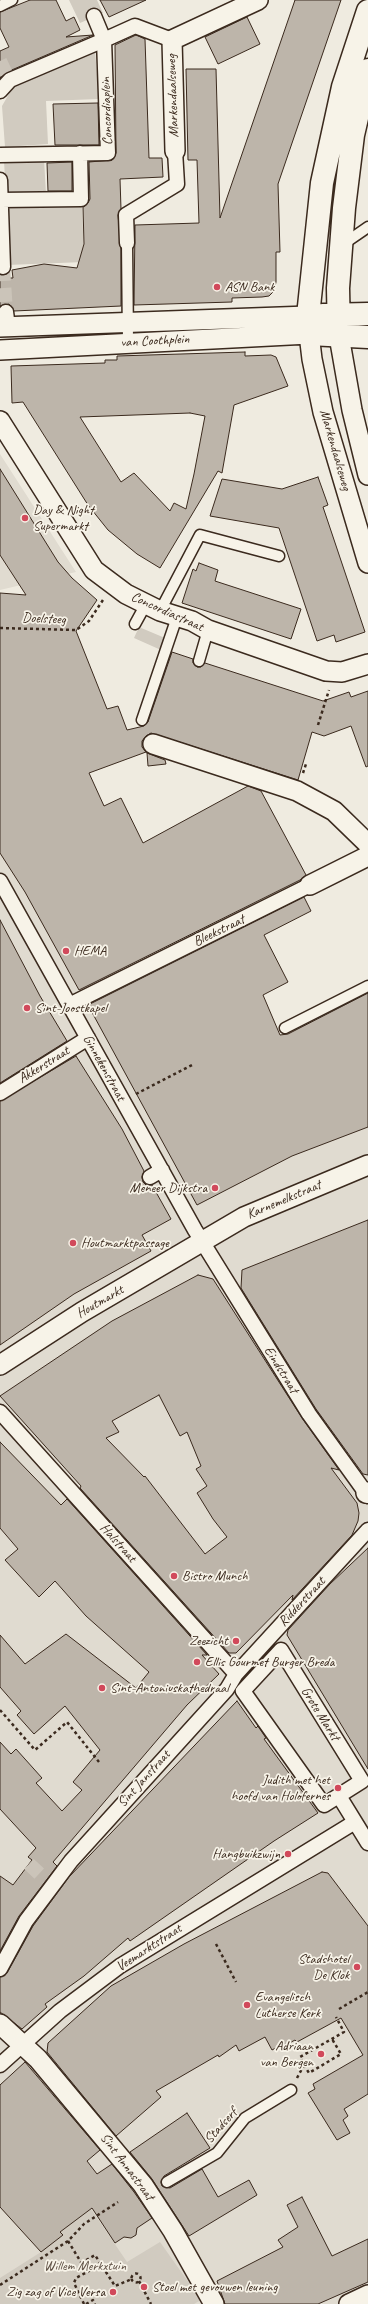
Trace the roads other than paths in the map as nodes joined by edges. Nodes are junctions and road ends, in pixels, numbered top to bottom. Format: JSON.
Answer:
{"nodes":[{"id":1,"x":12,"y":0,"type":"edge"},
{"id":2,"x":258,"y":0,"type":"edge"},
{"id":3,"x":0,"y":6,"type":"edge"},
{"id":4,"x":368,"y":11,"type":"edge"},
{"id":5,"x":94,"y":16,"type":"dead end"},
{"id":6,"x":104,"y":40,"type":"junction"},
{"id":7,"x":172,"y":40,"type":"junction"},
{"id":8,"x":368,"y":70,"type":"edge"},
{"id":9,"x":0,"y":91,"type":"edge"},
{"id":10,"x":175,"y":150,"type":"joint"},
{"id":11,"x":80,"y":153,"type":"junction"},
{"id":12,"x":0,"y":155,"type":"edge"},
{"id":13,"x":0,"y":180,"type":"edge"},
{"id":14,"x":322,"y":183,"type":"junction"},
{"id":15,"x":346,"y":186,"type":"junction"},
{"id":16,"x":1,"y":200,"type":"junction"},
{"id":17,"x":368,"y":227,"type":"edge"},
{"id":18,"x":127,"y":243,"type":"joint"},
{"id":19,"x":340,"y":246,"type":"junction"},
{"id":20,"x":3,"y":267,"type":"dead end"},
{"id":21,"x":337,"y":314,"type":"junction"},
{"id":22,"x":368,"y":314,"type":"edge"},
{"id":23,"x":5,"y":322,"type":"edge"},
{"id":24,"x":128,"y":323,"type":"junction"},
{"id":25,"x":308,"y":325,"type":"junction"},
{"id":26,"x":339,"y":336,"type":"junction"},
{"id":27,"x":368,"y":338,"type":"edge"},
{"id":28,"x":128,"y":342,"type":"junction"},
{"id":29,"x":0,"y":350,"type":"edge"},
{"id":30,"x":0,"y":421,"type":"edge"},
{"id":31,"x":368,"y":475,"type":"edge"},
{"id":32,"x":279,"y":556,"type":"dead end"},
{"id":33,"x":368,"y":563,"type":"edge"},
{"id":34,"x":161,"y":611,"type":"junction"},
{"id":35,"x":135,"y":624,"type":"dead end"},
{"id":36,"x":208,"y":630,"type":"junction"},
{"id":37,"x":199,"y":661,"type":"dead end"},
{"id":38,"x":368,"y":664,"type":"edge"},
{"id":39,"x":142,"y":720,"type":"dead end"},
{"id":40,"x":153,"y":744,"type":"dead end"},
{"id":41,"x":368,"y":844,"type":"edge"},
{"id":42,"x":368,"y":856,"type":"edge"},
{"id":43,"x":0,"y":881,"type":"edge"},
{"id":44,"x":310,"y":885,"type":"joint"},
{"id":45,"x":368,"y":986,"type":"edge"},
{"id":46,"x":69,"y":1005,"type":"junction"},
{"id":47,"x":285,"y":1028,"type":"dead end"},
{"id":48,"x":88,"y":1038,"type":"junction"},
{"id":49,"x":0,"y":1093,"type":"edge"},
{"id":50,"x":368,"y":1165,"type":"edge"},
{"id":51,"x":202,"y":1242,"type":"junction"},
{"id":52,"x":0,"y":1365,"type":"edge"},
{"id":53,"x":0,"y":1412,"type":"edge"},
{"id":54,"x":367,"y":1494,"type":"edge"},
{"id":55,"x":368,"y":1530,"type":"edge"},
{"id":56,"x":248,"y":1660,"type":"junction"},
{"id":57,"x":260,"y":1672,"type":"junction"},
{"id":58,"x":236,"y":1674,"type":"junction"},
{"id":59,"x":339,"y":1796,"type":"junction"},
{"id":60,"x":355,"y":1822,"type":"junction"},
{"id":61,"x":368,"y":1843,"type":"edge"},
{"id":62,"x":2,"y":1960,"type":"edge"},
{"id":63,"x":0,"y":2024,"type":"edge"},
{"id":64,"x":21,"y":2045,"type":"junction"},
{"id":65,"x":0,"y":2065,"type":"edge"},
{"id":66,"x":291,"y":2090,"type":"road end"},
{"id":67,"x":168,"y":2182,"type":"dead end"},
{"id":68,"x":368,"y":2295,"type":"edge"},
{"id":69,"x":214,"y":2304,"type":"edge"},
{"id":70,"x":349,"y":2304,"type":"edge"}],
"edges":[{"from":1,"to":3,"type":"lane"},
{"from":2,"to":7,"type":"street","name":"Markendaalseweg"},
{"from":4,"to":14,"type":"main road","name":"Markendaalseweg"},
{"from":5,"to":6,"type":"street","name":"Concordiaplein"},
{"from":6,"to":7,"type":"street"},
{"from":6,"to":9,"type":"street"},
{"from":6,"to":11,"type":"street","name":"Concordiaplein"},
{"from":7,"to":10,"type":"street","name":"Markendaalseweg"},
{"from":8,"to":15,"type":"main road","name":"Markendaalseweg"},
{"from":10,"to":18,"type":"street"},
{"from":11,"to":12,"type":"street","name":"Concordiaplein"},
{"from":11,"to":16,"type":"street"},
{"from":13,"to":16,"type":"street"},
{"from":14,"to":15,"type":"main road"},
{"from":14,"to":25,"type":"main road","name":"Markendaalseweg"},
{"from":15,"to":19,"type":"main road","name":"Markendaalseweg"},
{"from":16,"to":20,"type":"street"},
{"from":17,"to":19,"type":"lane"},
{"from":18,"to":24,"type":"lane"},
{"from":19,"to":21,"type":"main road","name":"Markendaalseweg"},
{"from":21,"to":22,"type":"main road"},
{"from":21,"to":25,"type":"main road"},
{"from":21,"to":26,"type":"main road","name":"Markendaalseweg"},
{"from":23,"to":24,"type":"street","name":"van Coothplein"},
{"from":24,"to":25,"type":"street","name":"van Coothplein"},
{"from":24,"to":28,"type":"lane"},
{"from":25,"to":26,"type":"main road"},
{"from":25,"to":28,"type":"street","name":"van Coothplein"},
{"from":25,"to":33,"type":"street","name":"Markendaalseweg"},
{"from":26,"to":27,"type":"main road"},
{"from":26,"to":31,"type":"street","name":"Markendaalseweg"},
{"from":28,"to":29,"type":"street","name":"van Coothplein"},
{"from":30,"to":34,"type":"street","name":"Concordiastraat"},
{"from":32,"to":34,"type":"lane"},
{"from":34,"to":35,"type":"lane"},
{"from":34,"to":36,"type":"street","name":"Concordiastraat"},
{"from":34,"to":39,"type":"lane"},
{"from":36,"to":37,"type":"lane"},
{"from":36,"to":38,"type":"street","name":"Concordiastraat"},
{"from":40,"to":41,"type":"street"},
{"from":42,"to":44,"type":"street","name":"Bleekstraat"},
{"from":43,"to":46,"type":"street","name":"Ginnekenstraat"},
{"from":44,"to":46,"type":"street","name":"Bleekstraat"},
{"from":45,"to":47,"type":"lane"},
{"from":46,"to":48,"type":"street","name":"Ginnekenstraat"},
{"from":48,"to":49,"type":"street","name":"Akkerstraat"},
{"from":48,"to":51,"type":"street","name":"Ginnekenstraat"},
{"from":50,"to":51,"type":"street","name":"Karnemelkstraat"},
{"from":51,"to":52,"type":"street","name":"Houtmarkt"},
{"from":51,"to":54,"type":"street","name":"Eindstraat"},
{"from":53,"to":58,"type":"street","name":"Halstraat"},
{"from":55,"to":56,"type":"street","name":"Ridderstraat"},
{"from":56,"to":57,"type":"street"},
{"from":56,"to":58,"type":"street","name":"Ridderstraat"},
{"from":57,"to":59,"type":"street","name":"Grote Markt"},
{"from":57,"to":59,"type":"street","name":"Grote Markt"},
{"from":58,"to":62,"type":"street","name":"Sint Janstraat"},
{"from":59,"to":60,"type":"street"},
{"from":60,"to":61,"type":"street"},
{"from":60,"to":64,"type":"street","name":"Veemarktstraat"},
{"from":63,"to":64,"type":"street","name":"Sint Annastraat"},
{"from":64,"to":65,"type":"street","name":"Veemarktstraat"},
{"from":64,"to":69,"type":"street","name":"Sint Annastraat"},
{"from":66,"to":67,"type":"lane","name":"Stadserf"},
{"from":68,"to":70,"type":"street"}]}
